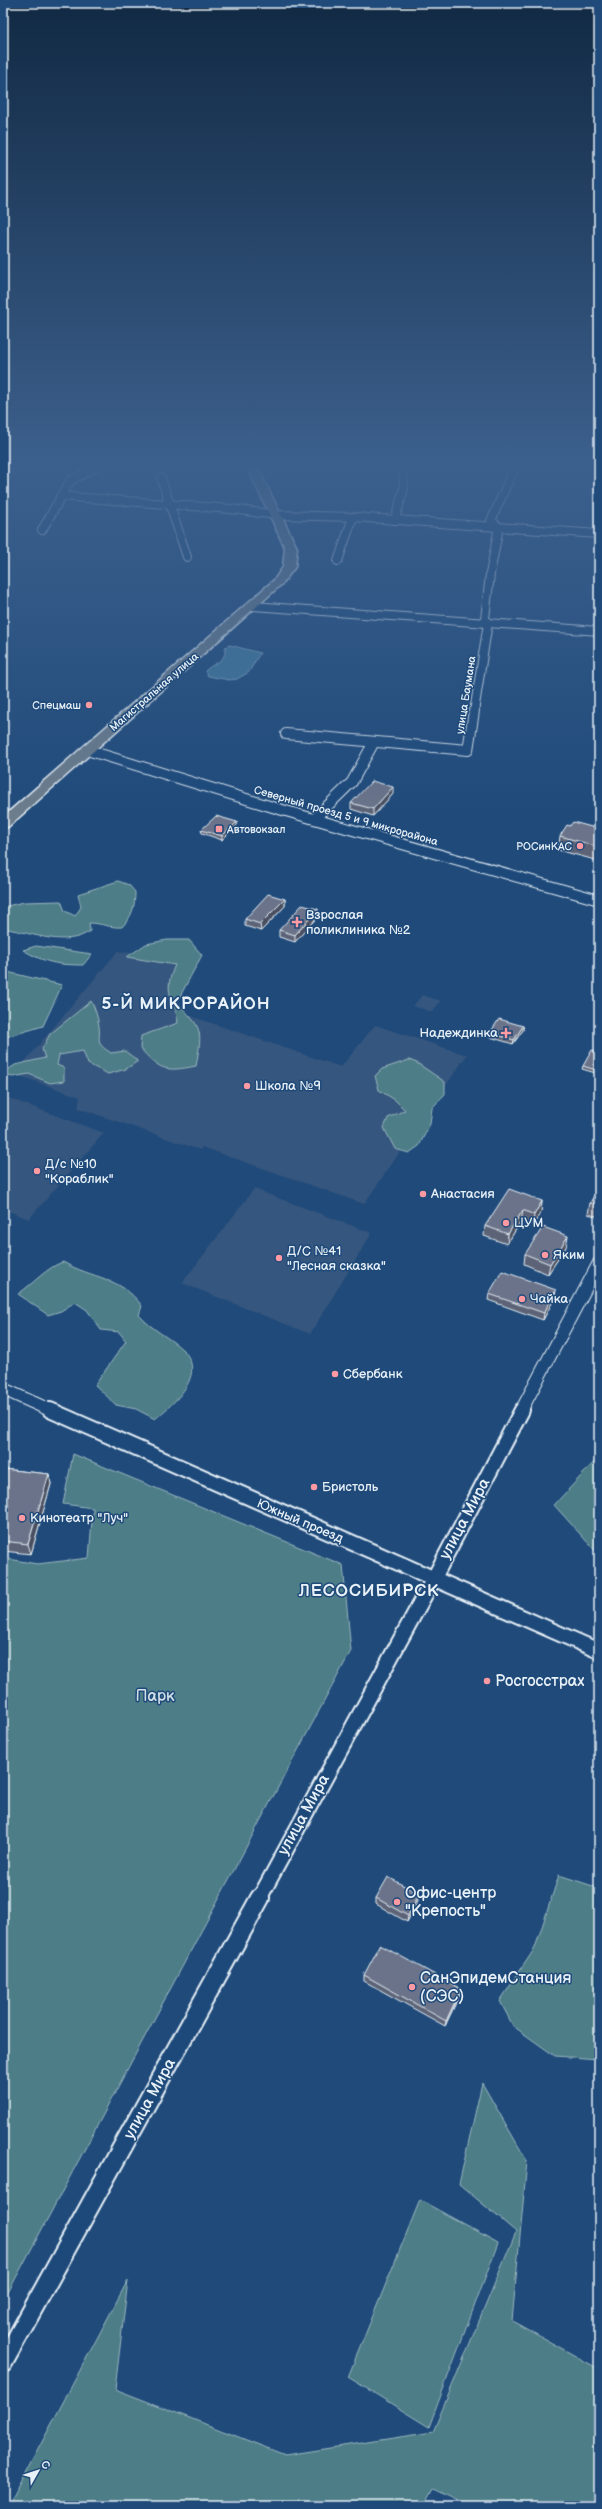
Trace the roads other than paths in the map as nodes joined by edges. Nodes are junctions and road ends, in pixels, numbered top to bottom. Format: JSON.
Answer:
{"nodes":[{"id":1,"x":279,"y":581,"type":"edge"},
{"id":2,"x":489,"y":581,"type":"edge"},
{"id":3,"x":253,"y":606,"type":"junction"},
{"id":4,"x":488,"y":623,"type":"junction"},
{"id":5,"x":599,"y":631,"type":"edge"},
{"id":6,"x":286,"y":734,"type":"dead end"},
{"id":7,"x":374,"y":742,"type":"junction"},
{"id":8,"x":87,"y":750,"type":"junction"},
{"id":9,"x":314,"y":819,"type":"junction"},
{"id":10,"x":3,"y":824,"type":"edge"},
{"id":11,"x":599,"y":900,"type":"edge"},
{"id":12,"x":599,"y":1263,"type":"edge"},
{"id":13,"x":3,"y":1389,"type":"edge"},
{"id":14,"x":434,"y":1578,"type":"junction"},
{"id":15,"x":599,"y":1651,"type":"edge"},
{"id":16,"x":3,"y":2363,"type":"edge"}],
"edges":[{"from":1,"to":3,"type":"main road","name":"Магистральная улица"},
{"from":2,"to":4,"type":"street","name":"улица Баумана"},
{"from":3,"to":4,"type":"street"},
{"from":3,"to":8,"type":"main road","name":"Магистральная улица"},
{"from":4,"to":5,"type":"street"},
{"from":4,"to":7,"type":"street","name":"улица Баумана"},
{"from":6,"to":7,"type":"street"},
{"from":7,"to":9,"type":"street"},
{"from":8,"to":9,"type":"street","name":"Северный проезд 5 и 9 микрорайона"},
{"from":8,"to":10,"type":"main road","name":"Магистральная улица"},
{"from":9,"to":11,"type":"street","name":"Северный проезд 5 и 9 микрорайона"},
{"from":12,"to":14,"type":"street","name":"улица Мира"},
{"from":13,"to":14,"type":"street","name":"Южный проезд"},
{"from":14,"to":15,"type":"street","name":"Южный проезд"},
{"from":14,"to":16,"type":"street","name":"улица Мира"}]}
